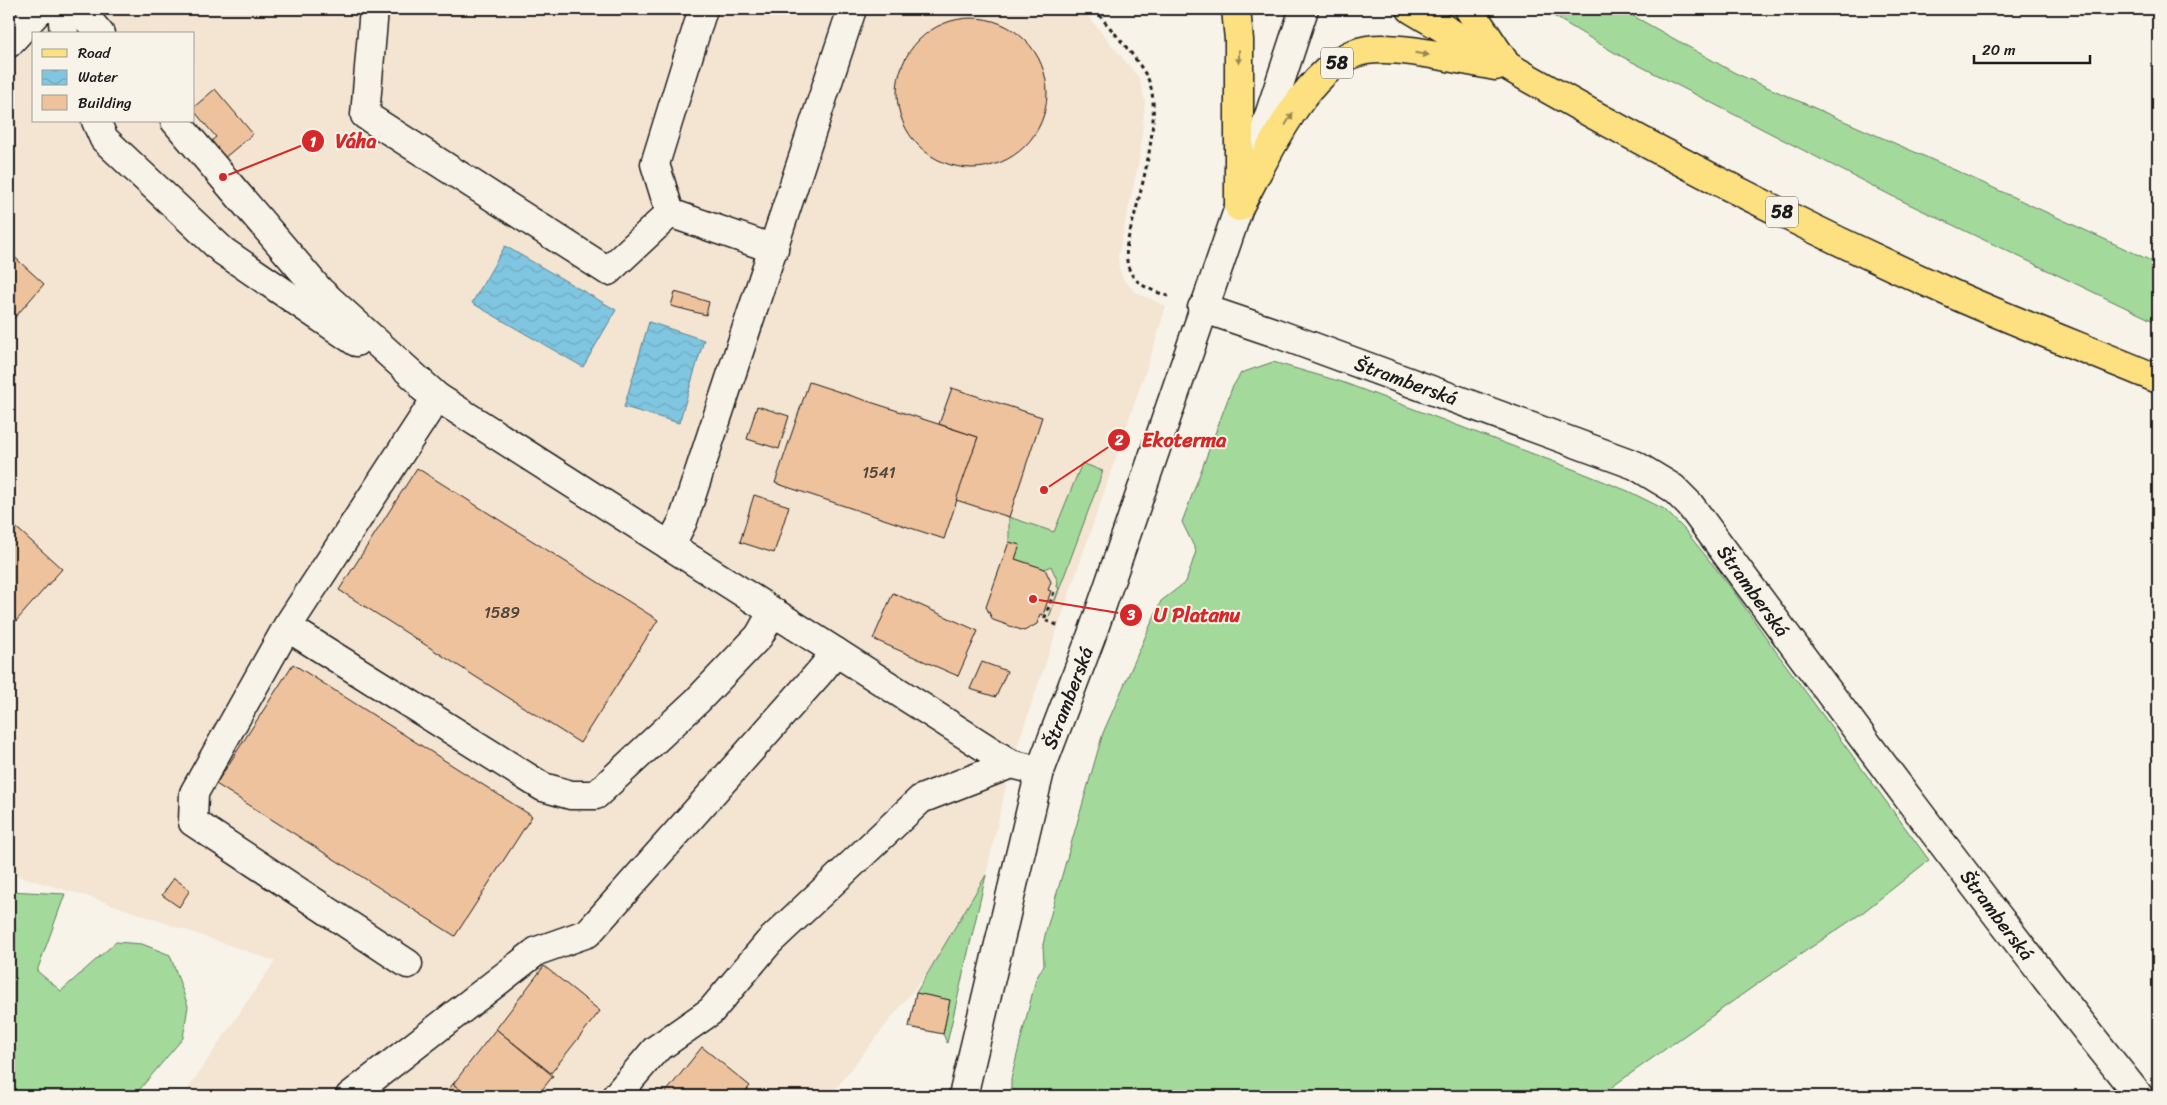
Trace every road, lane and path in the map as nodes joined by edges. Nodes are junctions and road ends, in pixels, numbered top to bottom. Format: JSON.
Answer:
{"nodes":[{"id":1,"x":62,"y":9,"type":"edge"},
{"id":2,"x":79,"y":9,"type":"edge"},
{"id":3,"x":374,"y":9,"type":"edge"},
{"id":4,"x":703,"y":9,"type":"edge"},
{"id":5,"x":852,"y":9,"type":"edge"},
{"id":6,"x":1094,"y":9,"type":"edge"},
{"id":7,"x":1236,"y":9,"type":"edge"},
{"id":8,"x":1304,"y":9,"type":"edge"},
{"id":9,"x":1411,"y":9,"type":"edge"},
{"id":10,"x":1468,"y":9,"type":"edge"},
{"id":11,"x":35,"y":10,"type":"edge"},
{"id":12,"x":64,"y":32,"type":"edge"},
{"id":13,"x":98,"y":32,"type":"edge"},
{"id":14,"x":9,"y":43,"type":"edge"},
{"id":15,"x":1509,"y":68,"type":"junction"},
{"id":16,"x":96,"y":122,"type":"edge"},
{"id":17,"x":176,"y":122,"type":"edge"},
{"id":18,"x":1239,"y":207,"type":"junction"},
{"id":19,"x":670,"y":213,"type":"junction"},
{"id":20,"x":774,"y":249,"type":"junction"},
{"id":21,"x":1202,"y":308,"type":"junction"},
{"id":22,"x":2158,"y":379,"type":"edge"},
{"id":23,"x":436,"y":397,"type":"junction"},
{"id":24,"x":670,"y":546,"type":"junction"},
{"id":25,"x":772,"y":613,"type":"junction"},
{"id":26,"x":288,"y":627,"type":"junction"},
{"id":27,"x":836,"y":652,"type":"junction"},
{"id":28,"x":1011,"y":764,"type":"junction"},
{"id":29,"x":1040,"y":771,"type":"junction"},
{"id":30,"x":408,"y":964,"type":"dead end"},
{"id":31,"x":350,"y":1096,"type":"edge"},
{"id":32,"x":616,"y":1096,"type":"edge"},
{"id":33,"x":963,"y":1096,"type":"edge"},
{"id":34,"x":2139,"y":1096,"type":"edge"}],
"edges":[{"from":1,"to":12,"type":"street"},
{"from":2,"to":13,"type":"street"},
{"from":3,"to":19,"type":"street"},
{"from":4,"to":19,"type":"street"},
{"from":5,"to":20,"type":"street"},
{"from":6,"to":21,"type":"path"},
{"from":7,"to":18,"type":"main road","one_way":true},
{"from":8,"to":18,"type":"street","name":"Štramberská"},
{"from":9,"to":15,"type":"main road","number":"58"},
{"from":10,"to":15,"type":"main road","number":"58"},
{"from":11,"to":14,"type":"street"},
{"from":18,"to":15,"type":"main road","number":"58","one_way":true},
{"from":15,"to":22,"type":"main road","number":"58"},
{"from":16,"to":23,"type":"street"},
{"from":17,"to":23,"type":"street"},
{"from":18,"to":21,"type":"street","name":"Štramberská"},
{"from":19,"to":20,"type":"street"},
{"from":20,"to":24,"type":"street"},
{"from":21,"to":29,"type":"street","name":"Štramberská"},
{"from":21,"to":34,"type":"street","name":"Štramberská"},
{"from":23,"to":24,"type":"street"},
{"from":23,"to":26,"type":"street"},
{"from":24,"to":25,"type":"street"},
{"from":25,"to":26,"type":"street"},
{"from":25,"to":27,"type":"street"},
{"from":26,"to":30,"type":"street"},
{"from":27,"to":28,"type":"street"},
{"from":27,"to":31,"type":"street"},
{"from":28,"to":29,"type":"street"},
{"from":28,"to":32,"type":"street"},
{"from":29,"to":33,"type":"street","name":"Štramberská"}]}
